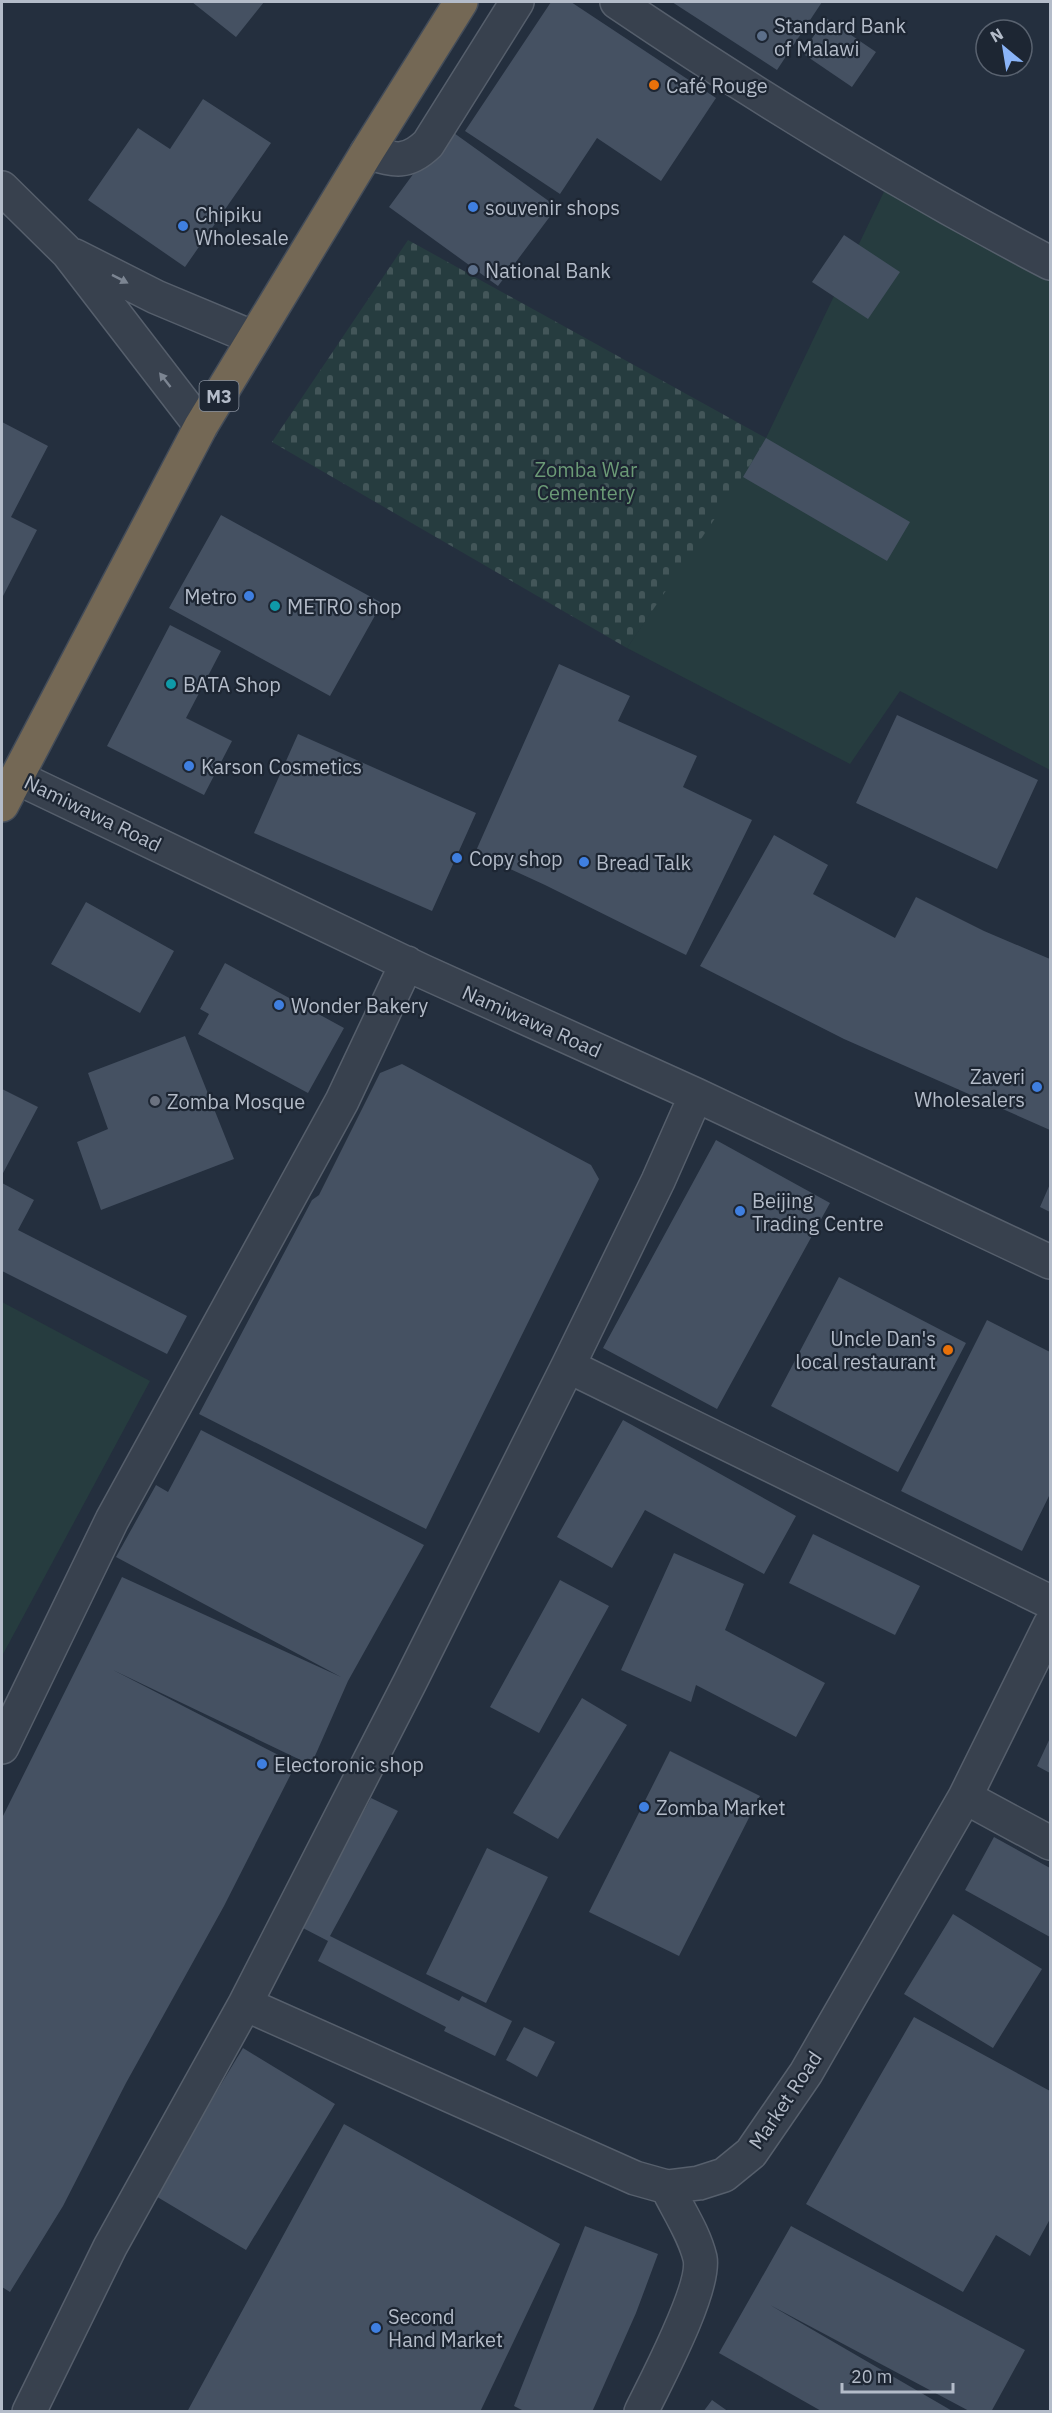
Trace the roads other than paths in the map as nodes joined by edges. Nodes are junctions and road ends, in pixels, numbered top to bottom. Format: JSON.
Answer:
{"nodes":[{"id":1,"x":461,"y":2,"type":"edge"},
{"id":2,"x":517,"y":2,"type":"edge"},
{"id":3,"x":617,"y":2,"type":"edge"},
{"id":4,"x":367,"y":152,"type":"junction"},
{"id":5,"x":2,"y":188,"type":"edge"},
{"id":6,"x":68,"y":253,"type":"junction"},
{"id":7,"x":1050,"y":263,"type":"edge"},
{"id":8,"x":254,"y":338,"type":"junction"},
{"id":9,"x":201,"y":426,"type":"junction"},
{"id":10,"x":9,"y":791,"type":"edge"},
{"id":11,"x":407,"y":963,"type":"junction"},
{"id":12,"x":696,"y":1095,"type":"junction"},
{"id":13,"x":1050,"y":1262,"type":"edge"},
{"id":14,"x":568,"y":1366,"type":"junction"},
{"id":15,"x":1050,"y":1602,"type":"edge"},
{"id":16,"x":1050,"y":1625,"type":"edge"},
{"id":17,"x":2,"y":1747,"type":"edge"},
{"id":18,"x":965,"y":1797,"type":"junction"},
{"id":19,"x":1050,"y":1843,"type":"edge"},
{"id":20,"x":245,"y":2004,"type":"junction"},
{"id":21,"x":667,"y":2187,"type":"junction"},
{"id":22,"x":29,"y":2412,"type":"edge"},
{"id":23,"x":641,"y":2412,"type":"edge"}],
"edges":[{"from":1,"to":4,"type":"highway","number":"M3"},
{"from":2,"to":4,"type":"street"},
{"from":3,"to":7,"type":"street"},
{"from":4,"to":8,"type":"highway","number":"M3"},
{"from":5,"to":6,"type":"street"},
{"from":6,"to":8,"type":"street","one_way":true},
{"from":9,"to":6,"type":"street","one_way":true},
{"from":8,"to":9,"type":"highway","number":"M3"},
{"from":9,"to":10,"type":"highway","number":"M3"},
{"from":10,"to":11,"type":"street","name":"Namiwawa Road"},
{"from":11,"to":12,"type":"street","name":"Namiwawa Road"},
{"from":11,"to":17,"type":"street"},
{"from":12,"to":13,"type":"street","name":"Namiwawa Road"},
{"from":12,"to":14,"type":"street"},
{"from":14,"to":15,"type":"street"},
{"from":14,"to":20,"type":"street"},
{"from":16,"to":18,"type":"street","name":"Market Road"},
{"from":18,"to":19,"type":"street"},
{"from":18,"to":21,"type":"street","name":"Market Road"},
{"from":20,"to":21,"type":"street","name":"Market Road"},
{"from":20,"to":22,"type":"street"},
{"from":21,"to":23,"type":"street"}]}
